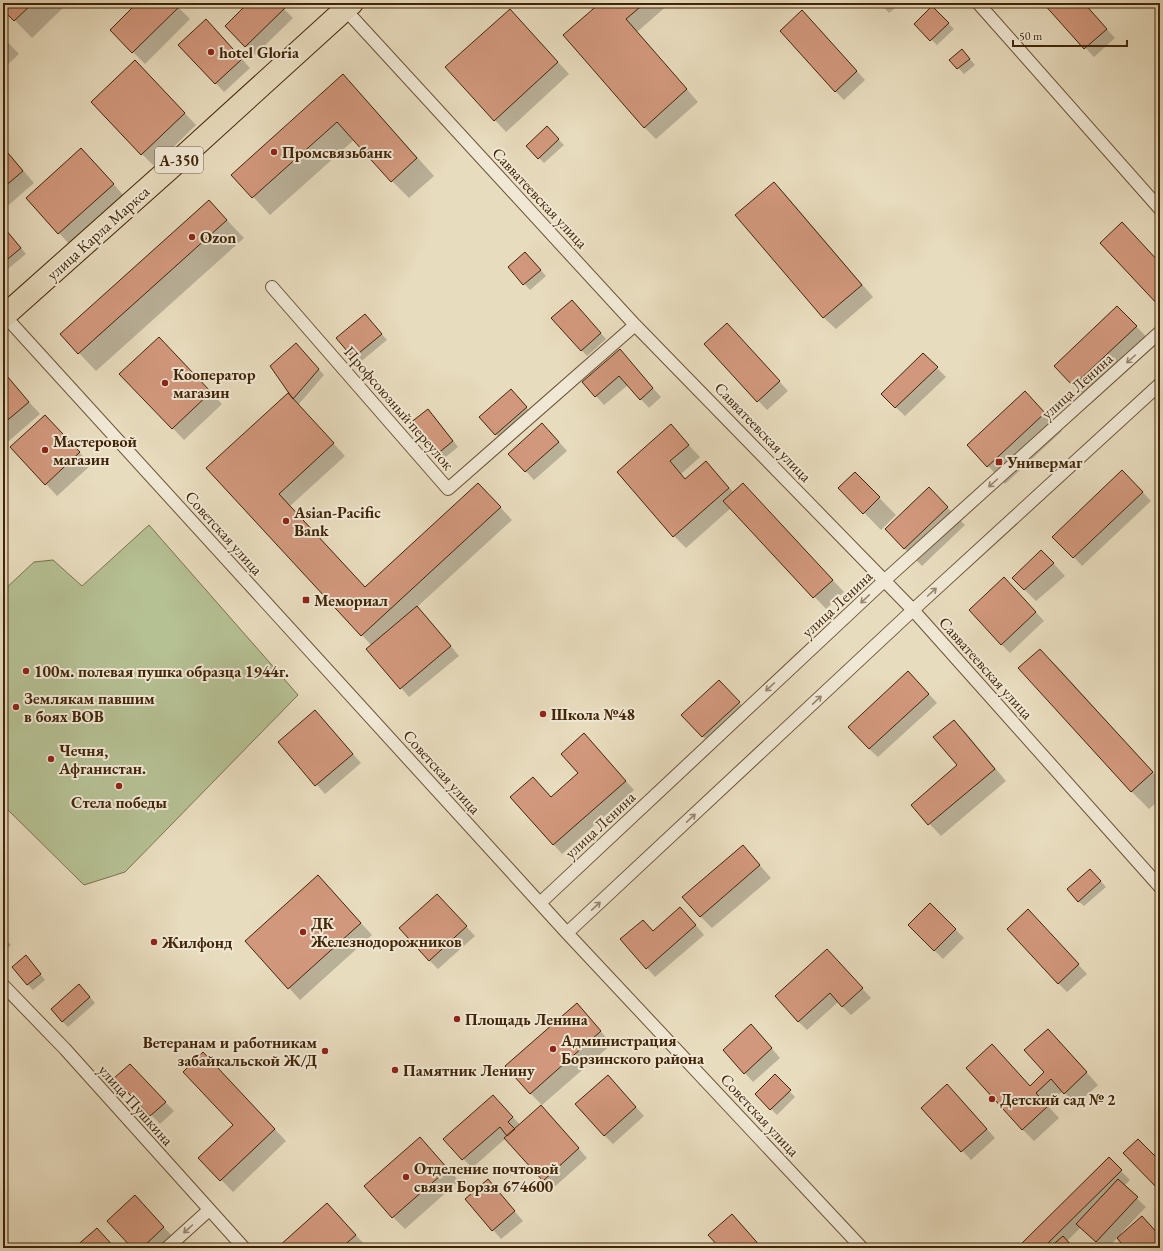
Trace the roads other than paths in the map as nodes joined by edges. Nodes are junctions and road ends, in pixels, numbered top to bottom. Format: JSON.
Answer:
{"nodes":[{"id":1,"x":978,"y":3,"type":"edge"},
{"id":2,"x":345,"y":5,"type":"edge"},
{"id":3,"x":1160,"y":209,"type":"edge"},
{"id":4,"x":272,"y":287,"type":"dead end"},
{"id":5,"x":4,"y":316,"type":"edge"},
{"id":6,"x":635,"y":325,"type":"junction"},
{"id":7,"x":1160,"y":332,"type":"edge"},
{"id":8,"x":1160,"y":384,"type":"edge"},
{"id":9,"x":885,"y":580,"type":"junction"},
{"id":10,"x":913,"y":610,"type":"junction"},
{"id":11,"x":1160,"y":887,"type":"edge"},
{"id":12,"x":540,"y":903,"type":"junction"},
{"id":13,"x":567,"y":933,"type":"junction"},
{"id":14,"x":3,"y":985,"type":"edge"},
{"id":15,"x":210,"y":1210,"type":"junction"},
{"id":16,"x":237,"y":1246,"type":"edge"},
{"id":17,"x":167,"y":1248,"type":"edge"},
{"id":18,"x":862,"y":1248,"type":"edge"}],
"edges":[{"from":1,"to":3,"type":"street"},
{"from":2,"to":5,"type":"highway","name":"улица Карла Маркса","number":"А-350"},
{"from":2,"to":6,"type":"street","name":"Савватеевская улица"},
{"from":4,"to":6,"type":"street","name":"Профсоюзный переулок"},
{"from":5,"to":12,"type":"street","name":"Советская улица"},
{"from":6,"to":9,"type":"street","name":"Савватеевская улица"},
{"from":7,"to":9,"type":"street","name":"улица Ленина","one_way":true},
{"from":10,"to":8,"type":"street","one_way":true},
{"from":9,"to":10,"type":"street","name":"Савватеевская улица"},
{"from":9,"to":12,"type":"street","name":"улица Ленина","one_way":true},
{"from":10,"to":11,"type":"street","name":"Савватеевская улица"},
{"from":13,"to":10,"type":"street","one_way":true},
{"from":12,"to":13,"type":"street","name":"Советская улица"},
{"from":13,"to":18,"type":"street","name":"Советская улица"},
{"from":14,"to":15,"type":"street","name":"улица Пушкина"},
{"from":15,"to":16,"type":"street","name":"улица Пушкина"},
{"from":15,"to":17,"type":"street","one_way":true}]}
